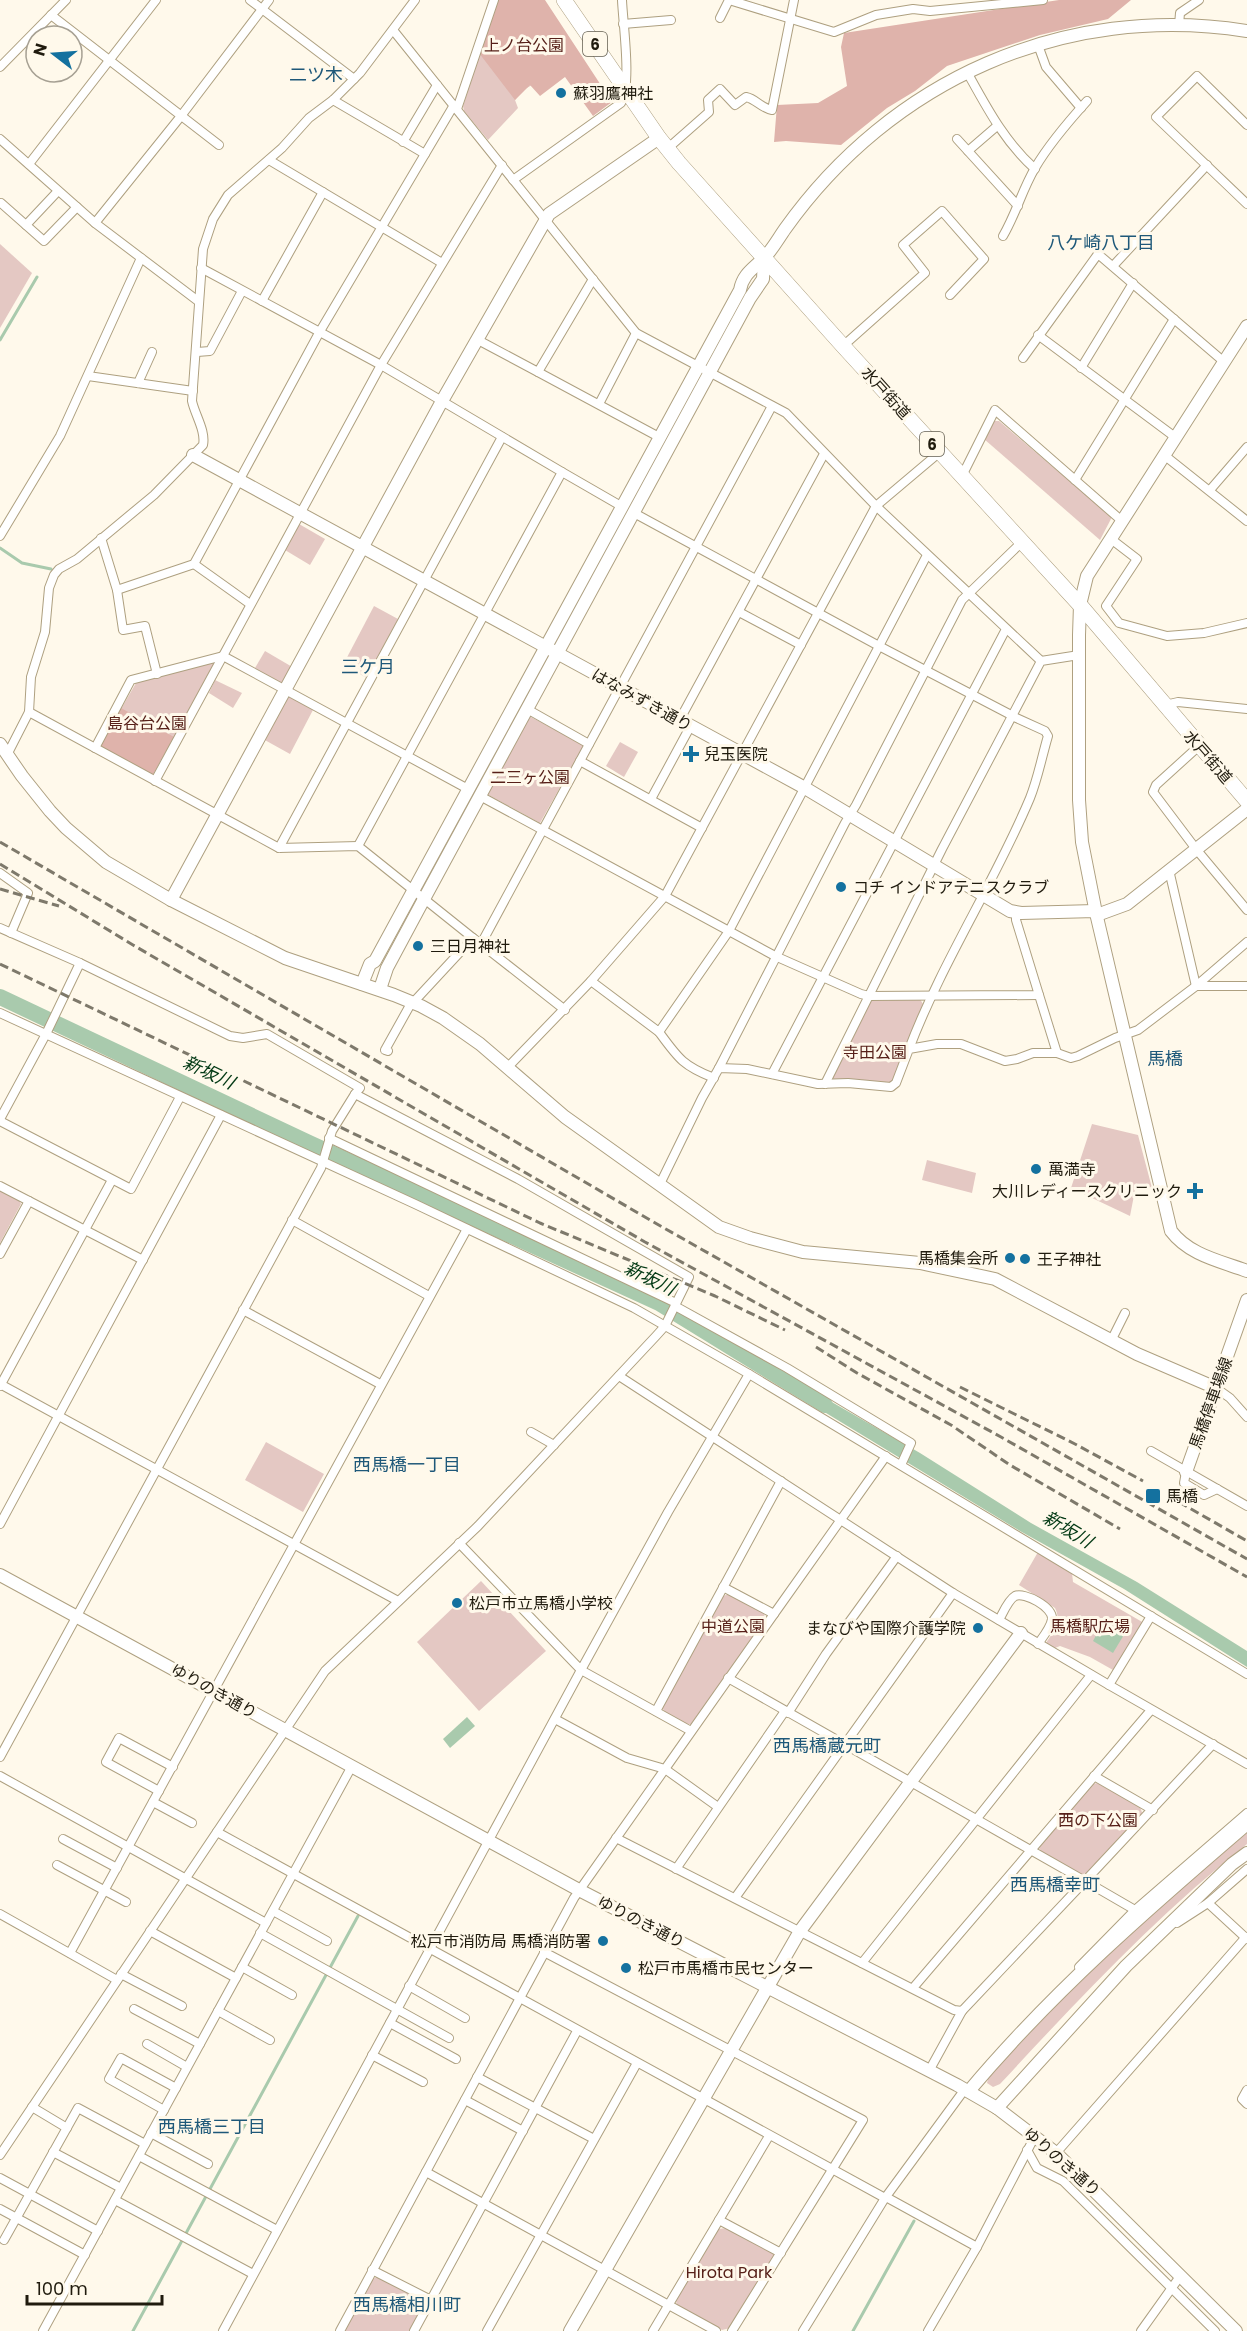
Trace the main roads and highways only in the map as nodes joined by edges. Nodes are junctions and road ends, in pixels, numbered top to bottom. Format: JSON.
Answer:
{"nodes":[{"id":1,"x":564,"y":0,"type":"edge"},
{"id":2,"x":1247,"y":801,"type":"edge"}],
"edges":[{"from":1,"to":2,"type":"highway","name":"水戸街道","number":"6"}]}
